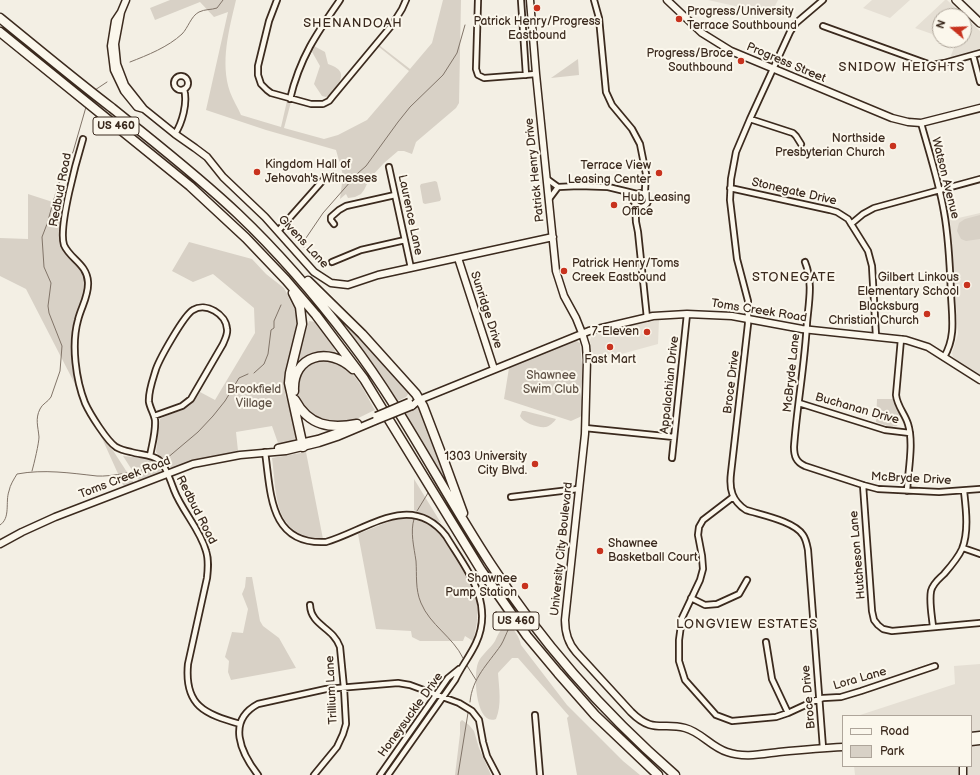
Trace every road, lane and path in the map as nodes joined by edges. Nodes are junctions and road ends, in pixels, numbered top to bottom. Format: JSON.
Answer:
{"nodes":[{"id":1,"x":126,"y":0,"type":"edge"},
{"id":2,"x":277,"y":0,"type":"edge"},
{"id":3,"x":340,"y":0,"type":"edge"},
{"id":4,"x":406,"y":0,"type":"edge"},
{"id":5,"x":478,"y":0,"type":"edge"},
{"id":6,"x":521,"y":0,"type":"edge"},
{"id":7,"x":530,"y":0,"type":"edge"},
{"id":8,"x":594,"y":0,"type":"edge"},
{"id":9,"x":667,"y":0,"type":"edge"},
{"id":10,"x":824,"y":0,"type":"edge"},
{"id":11,"x":956,"y":0,"type":"edge"},
{"id":12,"x":0,"y":18,"type":"edge"},
{"id":13,"x":980,"y":23,"type":"edge"},
{"id":14,"x":823,"y":26,"type":"dead end"},
{"id":15,"x":0,"y":32,"type":"edge"},
{"id":16,"x":980,"y":53,"type":"edge"},
{"id":17,"x":973,"y":55,"type":"junction"},
{"id":18,"x":772,"y":69,"type":"junction"},
{"id":19,"x":536,"y":74,"type":"junction"},
{"id":20,"x":526,"y":75,"type":"junction"},
{"id":21,"x":980,"y":82,"type":"edge"},
{"id":22,"x":184,"y":89,"type":"dead end"},
{"id":23,"x":290,"y":99,"type":"junction"},
{"id":24,"x":980,"y":108,"type":"edge"},
{"id":25,"x":750,"y":119,"type":"junction"},
{"id":26,"x":921,"y":123,"type":"junction"},
{"id":27,"x":175,"y":134,"type":"junction"},
{"id":28,"x":83,"y":139,"type":"dead end"},
{"id":29,"x":801,"y":144,"type":"dead end"},
{"id":30,"x":645,"y":166,"type":"junction"},
{"id":31,"x":389,"y":167,"type":"dead end"},
{"id":32,"x":332,"y":176,"type":"dead end"},
{"id":33,"x":980,"y":179,"type":"edge"},
{"id":34,"x":547,"y":180,"type":"junction"},
{"id":35,"x":558,"y":187,"type":"junction"},
{"id":36,"x":730,"y":188,"type":"junction"},
{"id":37,"x":621,"y":190,"type":"junction"},
{"id":38,"x":939,"y":190,"type":"junction"},
{"id":39,"x":637,"y":194,"type":"junction"},
{"id":40,"x":646,"y":194,"type":"junction"},
{"id":41,"x":395,"y":195,"type":"junction"},
{"id":42,"x":549,"y":200,"type":"junction"},
{"id":43,"x":635,"y":203,"type":"junction"},
{"id":44,"x":642,"y":207,"type":"junction"},
{"id":45,"x":334,"y":224,"type":"dead end"},
{"id":46,"x":851,"y":224,"type":"junction"},
{"id":47,"x":278,"y":231,"type":"junction"},
{"id":48,"x":638,"y":232,"type":"junction"},
{"id":49,"x":553,"y":237,"type":"junction"},
{"id":50,"x":405,"y":240,"type":"junction"},
{"id":51,"x":458,"y":258,"type":"junction"},
{"id":52,"x":282,"y":259,"type":"junction"},
{"id":53,"x":332,"y":262,"type":"dead end"},
{"id":54,"x":805,"y":262,"type":"dead end"},
{"id":55,"x":411,"y":268,"type":"junction"},
{"id":56,"x":286,"y":280,"type":"junction"},
{"id":57,"x":687,"y":314,"type":"junction"},
{"id":58,"x":647,"y":318,"type":"junction"},
{"id":59,"x":748,"y":319,"type":"junction"},
{"id":60,"x":807,"y":330,"type":"junction"},
{"id":61,"x":582,"y":333,"type":"junction"},
{"id":62,"x":876,"y":336,"type":"junction"},
{"id":63,"x":901,"y":339,"type":"junction"},
{"id":64,"x":944,"y":357,"type":"junction"},
{"id":65,"x":494,"y":369,"type":"junction"},
{"id":66,"x":364,"y":379,"type":"junction"},
{"id":67,"x":980,"y":380,"type":"edge"},
{"id":68,"x":295,"y":400,"type":"junction"},
{"id":69,"x":419,"y":400,"type":"junction"},
{"id":70,"x":800,"y":403,"type":"junction"},
{"id":71,"x":154,"y":416,"type":"junction"},
{"id":72,"x":374,"y":419,"type":"junction"},
{"id":73,"x":357,"y":424,"type":"junction"},
{"id":74,"x":585,"y":428,"type":"junction"},
{"id":75,"x":910,"y":433,"type":"junction"},
{"id":76,"x":674,"y":438,"type":"junction"},
{"id":77,"x":305,"y":444,"type":"junction"},
{"id":78,"x":265,"y":452,"type":"junction"},
{"id":79,"x":150,"y":456,"type":"junction"},
{"id":80,"x":672,"y":458,"type":"dead end"},
{"id":81,"x":798,"y":461,"type":"joint"},
{"id":82,"x":167,"y":474,"type":"junction"},
{"id":83,"x":863,"y":485,"type":"junction"},
{"id":84,"x":578,"y":489,"type":"junction"},
{"id":85,"x":980,"y":489,"type":"edge"},
{"id":86,"x":907,"y":491,"type":"junction"},
{"id":87,"x":964,"y":491,"type":"junction"},
{"id":88,"x":511,"y":497,"type":"dead end"},
{"id":89,"x":733,"y":497,"type":"junction"},
{"id":90,"x":469,"y":530,"type":"junction"},
{"id":91,"x":0,"y":544,"type":"edge"},
{"id":92,"x":963,"y":548,"type":"junction"},
{"id":93,"x":980,"y":554,"type":"edge"},
{"id":94,"x":747,"y":580,"type":"dead end"},
{"id":95,"x":691,"y":598,"type":"junction"},
{"id":96,"x":310,"y":605,"type":"dead end"},
{"id":97,"x":980,"y":623,"type":"edge"},
{"id":98,"x":933,"y":627,"type":"junction"},
{"id":99,"x":766,"y":642,"type":"dead end"},
{"id":100,"x":935,"y":666,"type":"dead end"},
{"id":101,"x":460,"y":668,"type":"junction"},
{"id":102,"x":344,"y":688,"type":"junction"},
{"id":103,"x":436,"y":695,"type":"junction"},
{"id":104,"x":443,"y":698,"type":"junction"},
{"id":105,"x":820,"y":699,"type":"junction"},
{"id":106,"x":788,"y":713,"type":"junction"},
{"id":107,"x":535,"y":715,"type":"dead end"},
{"id":108,"x":240,"y":724,"type":"junction"},
{"id":109,"x":842,"y":747,"type":"edge"},
{"id":110,"x":823,"y":748,"type":"junction"},
{"id":111,"x":258,"y":775,"type":"edge"},
{"id":112,"x":314,"y":775,"type":"edge"},
{"id":113,"x":380,"y":775,"type":"edge"},
{"id":114,"x":388,"y":775,"type":"edge"},
{"id":115,"x":497,"y":775,"type":"edge"},
{"id":116,"x":540,"y":775,"type":"edge"},
{"id":117,"x":658,"y":775,"type":"edge"},
{"id":118,"x":675,"y":775,"type":"edge"}],
"edges":[{"from":1,"to":27,"type":"main road","name":"Givens Lane"},
{"from":2,"to":23,"type":"street"},
{"from":3,"to":23,"type":"street"},
{"from":4,"to":23,"type":"street"},
{"from":5,"to":20,"type":"street"},
{"from":6,"to":20,"type":"street"},
{"from":7,"to":19,"type":"main road","name":"Patrick Henry Drive"},
{"from":8,"to":30,"type":"street"},
{"from":9,"to":18,"type":"main road","name":"Progress Street"},
{"from":10,"to":18,"type":"street","name":"Broce Drive"},
{"from":11,"to":13,"type":"main road"},
{"from":12,"to":52,"type":"highway","number":"US 460"},
{"from":14,"to":17,"type":"street"},
{"from":15,"to":56,"type":"highway","number":"US 460"},
{"from":16,"to":17,"type":"street"},
{"from":17,"to":21,"type":"street"},
{"from":18,"to":25,"type":"street","name":"Broce Drive"},
{"from":18,"to":26,"type":"main road","name":"Progress Street"},
{"from":19,"to":20,"type":"street"},
{"from":19,"to":34,"type":"main road","name":"Patrick Henry Drive"},
{"from":22,"to":27,"type":"street"},
{"from":24,"to":26,"type":"main road","name":"Progress Street"},
{"from":25,"to":29,"type":"street"},
{"from":25,"to":36,"type":"street","name":"Broce Drive"},
{"from":26,"to":38,"type":"street","name":"Watson Avenue"},
{"from":27,"to":47,"type":"main road","name":"Givens Lane"},
{"from":28,"to":79,"type":"street","name":"Redbud Road"},
{"from":30,"to":39,"type":"street"},
{"from":30,"to":40,"type":"street"},
{"from":31,"to":41,"type":"street","name":"Laurence Lane"},
{"from":32,"to":47,"type":"street"},
{"from":33,"to":38,"type":"street"},
{"from":34,"to":35,"type":"street"},
{"from":34,"to":42,"type":"main road","name":"Patrick Henry Drive"},
{"from":35,"to":37,"type":"street"},
{"from":35,"to":42,"type":"street"},
{"from":36,"to":46,"type":"street","name":"Stonegate Drive"},
{"from":36,"to":59,"type":"street","name":"Broce Drive"},
{"from":37,"to":39,"type":"street"},
{"from":37,"to":43,"type":"street"},
{"from":38,"to":46,"type":"street"},
{"from":38,"to":64,"type":"street","name":"Watson Avenue"},
{"from":39,"to":40,"type":"street"},
{"from":39,"to":43,"type":"street"},
{"from":40,"to":44,"type":"street"},
{"from":41,"to":45,"type":"street"},
{"from":41,"to":50,"type":"street","name":"Laurence Lane"},
{"from":42,"to":49,"type":"main road","name":"Patrick Henry Drive"},
{"from":43,"to":44,"type":"street"},
{"from":43,"to":48,"type":"street"},
{"from":44,"to":48,"type":"street"},
{"from":46,"to":62,"type":"street","name":"Stonegate Drive"},
{"from":47,"to":55,"type":"main road","name":"Givens Lane"},
{"from":48,"to":58,"type":"street"},
{"from":49,"to":51,"type":"main road","name":"Givens Lane"},
{"from":49,"to":61,"type":"main road","name":"Patrick Henry Drive"},
{"from":50,"to":53,"type":"street"},
{"from":50,"to":55,"type":"street","name":"Laurence Lane"},
{"from":51,"to":55,"type":"main road","name":"Givens Lane"},
{"from":51,"to":65,"type":"main road","name":"Sunridge Drive"},
{"from":52,"to":69,"type":"highway"},
{"from":52,"to":90,"type":"highway","number":"US 460"},
{"from":54,"to":60,"type":"street","name":"McBryde Lane"},
{"from":56,"to":66,"type":"highway","number":"US 460"},
{"from":56,"to":77,"type":"highway"},
{"from":57,"to":58,"type":"main road","name":"Toms Creek Road"},
{"from":57,"to":59,"type":"main road","name":"Toms Creek Road"},
{"from":57,"to":76,"type":"street","name":"Appalachian Drive"},
{"from":58,"to":61,"type":"main road","name":"Toms Creek Road"},
{"from":59,"to":60,"type":"main road","name":"Toms Creek Road"},
{"from":59,"to":89,"type":"street","name":"Broce Drive"},
{"from":60,"to":62,"type":"main road","name":"Toms Creek Road"},
{"from":60,"to":70,"type":"street","name":"McBryde Lane"},
{"from":61,"to":65,"type":"main road","name":"Toms Creek Road"},
{"from":61,"to":74,"type":"main road","name":"University City Boulevard"},
{"from":62,"to":63,"type":"main road","name":"Toms Creek Road"},
{"from":63,"to":64,"type":"main road","name":"Toms Creek Road"},
{"from":63,"to":75,"type":"street"},
{"from":64,"to":67,"type":"main road","name":"Toms Creek Road"},
{"from":65,"to":69,"type":"main road","name":"Toms Creek Road"},
{"from":66,"to":68,"type":"highway"},
{"from":66,"to":117,"type":"highway","number":"US 460"},
{"from":68,"to":73,"type":"highway"},
{"from":68,"to":77,"type":"highway"},
{"from":69,"to":72,"type":"main road","name":"Toms Creek Road","bridge":true},
{"from":69,"to":90,"type":"highway"},
{"from":70,"to":75,"type":"street","name":"Buchanan Drive"},
{"from":70,"to":81,"type":"street","name":"McBryde Lane"},
{"from":71,"to":71,"type":"street"},
{"from":71,"to":79,"type":"street"},
{"from":72,"to":73,"type":"main road","name":"Toms Creek Road"},
{"from":72,"to":77,"type":"main road","name":"Toms Creek Road"},
{"from":73,"to":77,"type":"main road","name":"Toms Creek Road"},
{"from":74,"to":76,"type":"street"},
{"from":74,"to":84,"type":"main road","name":"University City Boulevard"},
{"from":75,"to":86,"type":"street"},
{"from":76,"to":80,"type":"street","name":"Appalachian Drive"},
{"from":77,"to":78,"type":"main road","name":"Toms Creek Road"},
{"from":78,"to":82,"type":"main road","name":"Toms Creek Road"},
{"from":78,"to":101,"type":"street","name":"Honeysuckle Drive"},
{"from":79,"to":82,"type":"street","name":"Redbud Road"},
{"from":81,"to":83,"type":"street","name":"McBryde Drive"},
{"from":82,"to":91,"type":"main road","name":"Toms Creek Road"},
{"from":82,"to":108,"type":"street","name":"Redbud Road"},
{"from":83,"to":86,"type":"street","name":"McBryde Drive"},
{"from":83,"to":98,"type":"street","name":"Hutcheson Lane"},
{"from":84,"to":88,"type":"street"},
{"from":84,"to":110,"type":"main road","name":"University City Boulevard"},
{"from":85,"to":87,"type":"street","name":"McBryde Drive"},
{"from":86,"to":87,"type":"street","name":"McBryde Drive"},
{"from":87,"to":92,"type":"street"},
{"from":89,"to":95,"type":"street"},
{"from":89,"to":105,"type":"street","name":"Broce Drive"},
{"from":90,"to":118,"type":"highway","number":"US 460"},
{"from":92,"to":93,"type":"street"},
{"from":92,"to":98,"type":"street"},
{"from":94,"to":95,"type":"street"},
{"from":95,"to":106,"type":"street","name":"Lora Lane"},
{"from":96,"to":102,"type":"street","name":"Trillium Lane"},
{"from":97,"to":98,"type":"street"},
{"from":99,"to":106,"type":"street"},
{"from":100,"to":105,"type":"street","name":"Lora Lane"},
{"from":101,"to":103,"type":"street","name":"Honeysuckle Drive"},
{"from":101,"to":104,"type":"street","name":"Honeysuckle Drive"},
{"from":102,"to":103,"type":"street"},
{"from":102,"to":108,"type":"street"},
{"from":102,"to":112,"type":"street","name":"Trillium Lane"},
{"from":103,"to":104,"type":"street"},
{"from":103,"to":113,"type":"street","name":"Honeysuckle Drive"},
{"from":104,"to":114,"type":"street","name":"Honeysuckle Drive"},
{"from":104,"to":115,"type":"street"},
{"from":105,"to":106,"type":"street","name":"Lora Lane"},
{"from":105,"to":110,"type":"street","name":"Broce Drive"},
{"from":107,"to":116,"type":"street"},
{"from":108,"to":111,"type":"street"},
{"from":109,"to":110,"type":"main road","name":"University City Boulevard"}]}
